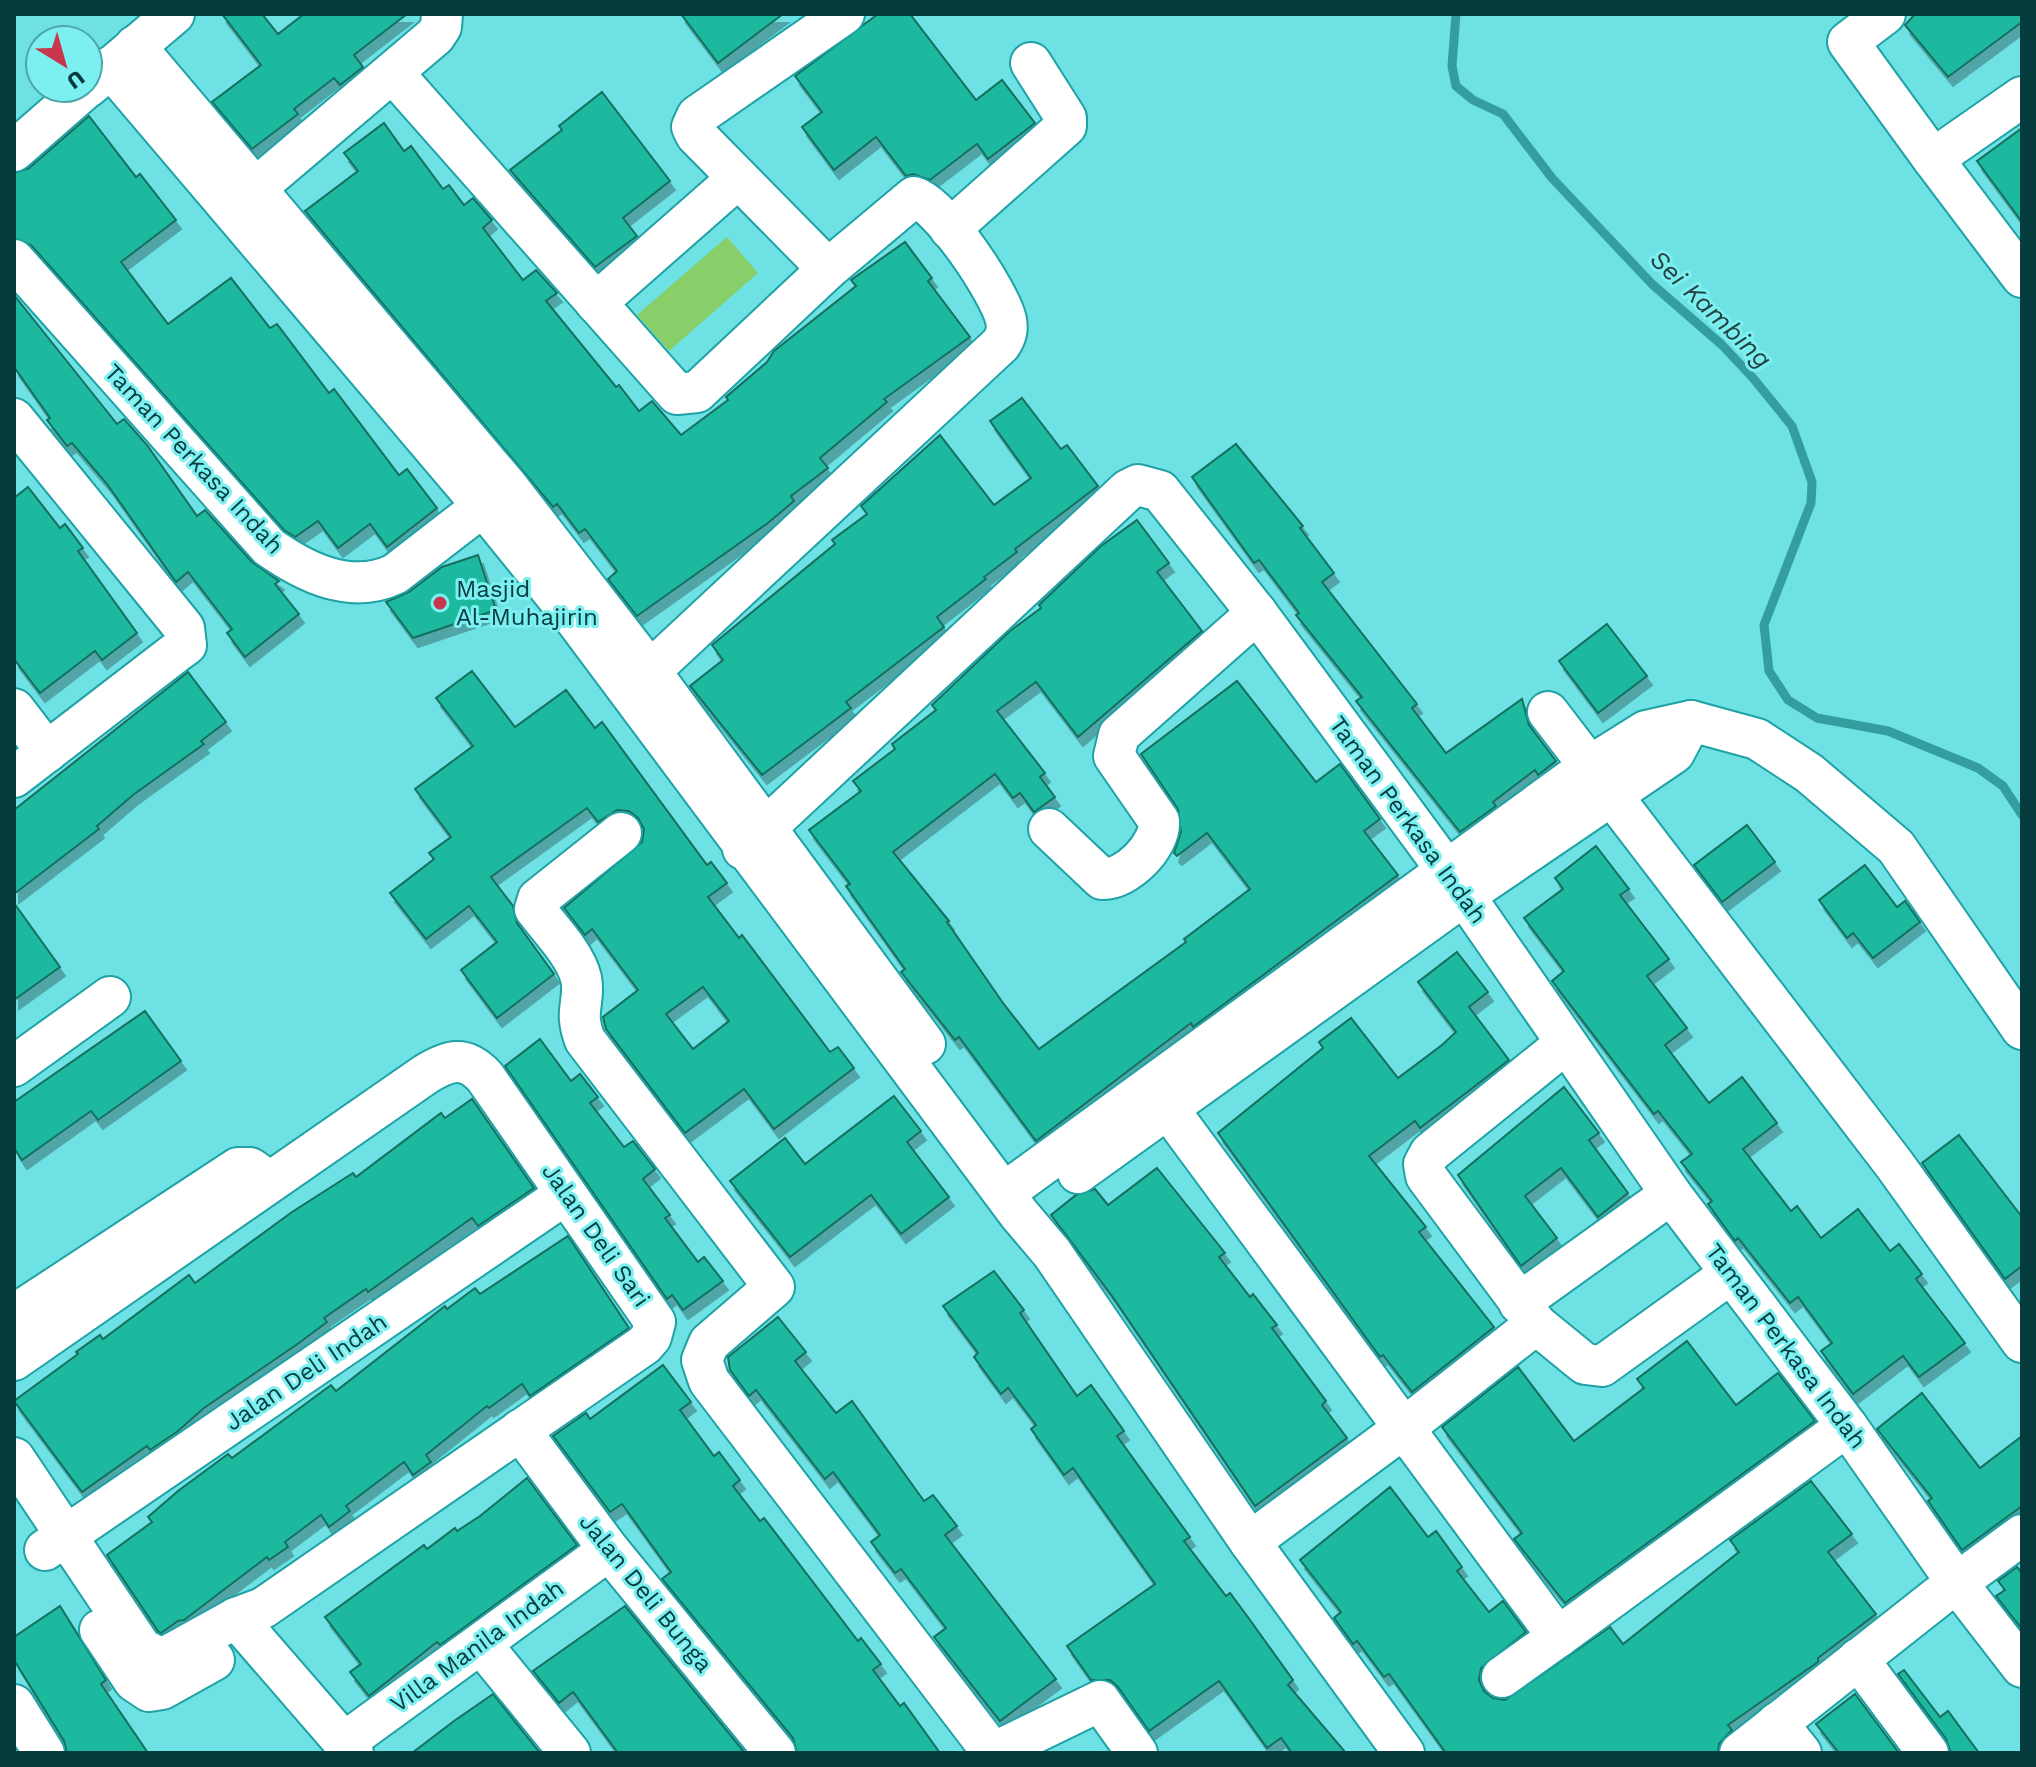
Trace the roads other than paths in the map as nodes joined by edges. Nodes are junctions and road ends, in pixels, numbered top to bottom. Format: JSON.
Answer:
{"nodes":[{"id":1,"x":174,"y":14,"type":"edge"},
{"id":2,"x":442,"y":14,"type":"edge"},
{"id":3,"x":844,"y":14,"type":"edge"},
{"id":4,"x":1885,"y":14,"type":"edge"},
{"id":5,"x":1838,"y":28,"type":"edge"},
{"id":6,"x":1031,"y":63,"type":"dead end"},
{"id":7,"x":105,"y":72,"type":"edge"},
{"id":8,"x":393,"y":73,"type":"junction"},
{"id":9,"x":2022,"y":97,"type":"edge"},
{"id":10,"x":14,"y":151,"type":"edge"},
{"id":11,"x":1933,"y":159,"type":"junction"},
{"id":12,"x":737,"y":179,"type":"junction"},
{"id":13,"x":243,"y":199,"type":"junction"},
{"id":14,"x":950,"y":229,"type":"junction"},
{"id":15,"x":14,"y":260,"type":"edge"},
{"id":16,"x":2017,"y":261,"type":"edge"},
{"id":17,"x":828,"y":269,"type":"junction"},
{"id":18,"x":596,"y":303,"type":"junction"},
{"id":19,"x":14,"y":419,"type":"edge"},
{"id":20,"x":495,"y":496,"type":"junction"},
{"id":21,"x":1257,"y":613,"type":"junction"},
{"id":22,"x":640,"y":681,"type":"junction"},
{"id":23,"x":14,"y":709,"type":"edge"},
{"id":24,"x":1548,"y":712,"type":"dead end"},
{"id":25,"x":47,"y":752,"type":"junction"},
{"id":26,"x":14,"y":777,"type":"edge"},
{"id":27,"x":1602,"y":780,"type":"junction"},
{"id":28,"x":1049,"y":829,"type":"dead end"},
{"id":29,"x":621,"y":833,"type":"dead end"},
{"id":30,"x":755,"y":838,"type":"junction"},
{"id":31,"x":1456,"y":883,"type":"junction"},
{"id":32,"x":110,"y":997,"type":"dead end"},
{"id":33,"x":2022,"y":1029,"type":"edge"},
{"id":34,"x":1565,"y":1044,"type":"junction"},
{"id":35,"x":14,"y":1066,"type":"edge"},
{"id":36,"x":1160,"y":1099,"type":"junction"},
{"id":37,"x":270,"y":1182,"type":"junction"},
{"id":38,"x":566,"y":1194,"type":"junction"},
{"id":39,"x":1671,"y":1194,"type":"junction"},
{"id":40,"x":1021,"y":1196,"type":"junction"},
{"id":41,"x":1730,"y":1274,"type":"junction"},
{"id":42,"x":1527,"y":1313,"type":"junction"},
{"id":43,"x":14,"y":1315,"type":"edge"},
{"id":44,"x":2022,"y":1342,"type":"edge"},
{"id":45,"x":14,"y":1360,"type":"edge"},
{"id":46,"x":1847,"y":1426,"type":"junction"},
{"id":47,"x":1404,"y":1428,"type":"junction"},
{"id":48,"x":520,"y":1430,"type":"junction"},
{"id":49,"x":14,"y":1458,"type":"edge"},
{"id":50,"x":14,"y":1505,"type":"edge"},
{"id":51,"x":2022,"y":1535,"type":"edge"},
{"id":52,"x":1250,"y":1542,"type":"junction"},
{"id":53,"x":56,"y":1543,"type":"junction"},
{"id":54,"x":609,"y":1550,"type":"junction"},
{"id":55,"x":1957,"y":1583,"type":"junction"},
{"id":56,"x":250,"y":1621,"type":"junction"},
{"id":57,"x":1558,"y":1637,"type":"junction"},
{"id":58,"x":482,"y":1645,"type":"junction"},
{"id":59,"x":1858,"y":1659,"type":"junction"},
{"id":60,"x":2022,"y":1667,"type":"edge"},
{"id":61,"x":1502,"y":1677,"type":"dead end"},
{"id":62,"x":14,"y":1705,"type":"edge"},
{"id":63,"x":1755,"y":1744,"type":"edge"},
{"id":64,"x":349,"y":1748,"type":"edge"},
{"id":65,"x":44,"y":1753,"type":"edge"},
{"id":66,"x":570,"y":1753,"type":"edge"},
{"id":67,"x":775,"y":1753,"type":"edge"},
{"id":68,"x":993,"y":1753,"type":"edge"},
{"id":69,"x":1137,"y":1753,"type":"edge"},
{"id":70,"x":1404,"y":1753,"type":"edge"},
{"id":71,"x":1801,"y":1753,"type":"edge"},
{"id":72,"x":1928,"y":1753,"type":"edge"}],
"edges":[{"from":1,"to":7,"type":"street"},
{"from":2,"to":8,"type":"street"},
{"from":3,"to":12,"type":"street"},
{"from":4,"to":5,"type":"street"},
{"from":5,"to":11,"type":"street"},
{"from":6,"to":14,"type":"street"},
{"from":7,"to":10,"type":"street"},
{"from":7,"to":13,"type":"street"},
{"from":8,"to":13,"type":"street"},
{"from":8,"to":18,"type":"street"},
{"from":9,"to":11,"type":"street"},
{"from":11,"to":16,"type":"street"},
{"from":12,"to":17,"type":"street"},
{"from":12,"to":18,"type":"street"},
{"from":13,"to":20,"type":"street"},
{"from":14,"to":17,"type":"street"},
{"from":14,"to":22,"type":"street"},
{"from":15,"to":20,"type":"street","name":"Taman Perkasa Indah"},
{"from":17,"to":18,"type":"street"},
{"from":19,"to":25,"type":"street"},
{"from":20,"to":22,"type":"street"},
{"from":21,"to":28,"type":"street"},
{"from":21,"to":30,"type":"street","name":"Taman Perkasa Indah"},
{"from":21,"to":31,"type":"street","name":"Taman Perkasa Indah"},
{"from":22,"to":30,"type":"street"},
{"from":23,"to":25,"type":"street"},
{"from":24,"to":27,"type":"street"},
{"from":25,"to":26,"type":"street"},
{"from":27,"to":31,"type":"street"},
{"from":27,"to":33,"type":"street"},
{"from":27,"to":44,"type":"street"},
{"from":29,"to":68,"type":"street"},
{"from":30,"to":40,"type":"street"},
{"from":31,"to":34,"type":"street","name":"Taman Perkasa Indah"},
{"from":31,"to":36,"type":"street"},
{"from":32,"to":35,"type":"street"},
{"from":34,"to":39,"type":"street","name":"Taman Perkasa Indah"},
{"from":34,"to":42,"type":"street"},
{"from":36,"to":40,"type":"street"},
{"from":36,"to":47,"type":"street"},
{"from":37,"to":38,"type":"street","name":"Jalan Deli Sari"},
{"from":37,"to":43,"type":"street"},
{"from":37,"to":45,"type":"street","name":"Jalan Deli Sari"},
{"from":38,"to":48,"type":"street","name":"Jalan Deli Sari"},
{"from":38,"to":53,"type":"street","name":"Jalan Deli Indah"},
{"from":39,"to":41,"type":"street","name":"Taman Perkasa Indah"},
{"from":39,"to":42,"type":"street"},
{"from":40,"to":52,"type":"street"},
{"from":41,"to":42,"type":"street"},
{"from":41,"to":46,"type":"street","name":"Taman Perkasa Indah"},
{"from":42,"to":47,"type":"street"},
{"from":46,"to":55,"type":"street","name":"Taman Perkasa Indah"},
{"from":46,"to":57,"type":"street"},
{"from":47,"to":52,"type":"street"},
{"from":47,"to":57,"type":"street"},
{"from":48,"to":54,"type":"street","name":"Jalan Deli Bunga"},
{"from":48,"to":56,"type":"street","name":"Jalan Deli Sari"},
{"from":49,"to":53,"type":"street"},
{"from":50,"to":53,"type":"street"},
{"from":51,"to":55,"type":"street"},
{"from":52,"to":70,"type":"street"},
{"from":53,"to":56,"type":"street","name":"Jalan Deli Sari"},
{"from":54,"to":58,"type":"street","name":"Villa Manila Indah"},
{"from":54,"to":67,"type":"street","name":"Jalan Deli Bunga"},
{"from":55,"to":59,"type":"street"},
{"from":55,"to":60,"type":"street","name":"Taman Perkasa Indah"},
{"from":56,"to":64,"type":"street","name":"Villa Manila Indah"},
{"from":57,"to":61,"type":"street"},
{"from":58,"to":64,"type":"street","name":"Villa Manila Indah"},
{"from":58,"to":66,"type":"street"},
{"from":59,"to":63,"type":"street"},
{"from":59,"to":72,"type":"street"},
{"from":62,"to":65,"type":"street"},
{"from":63,"to":71,"type":"street"},
{"from":68,"to":69,"type":"street"}]}
